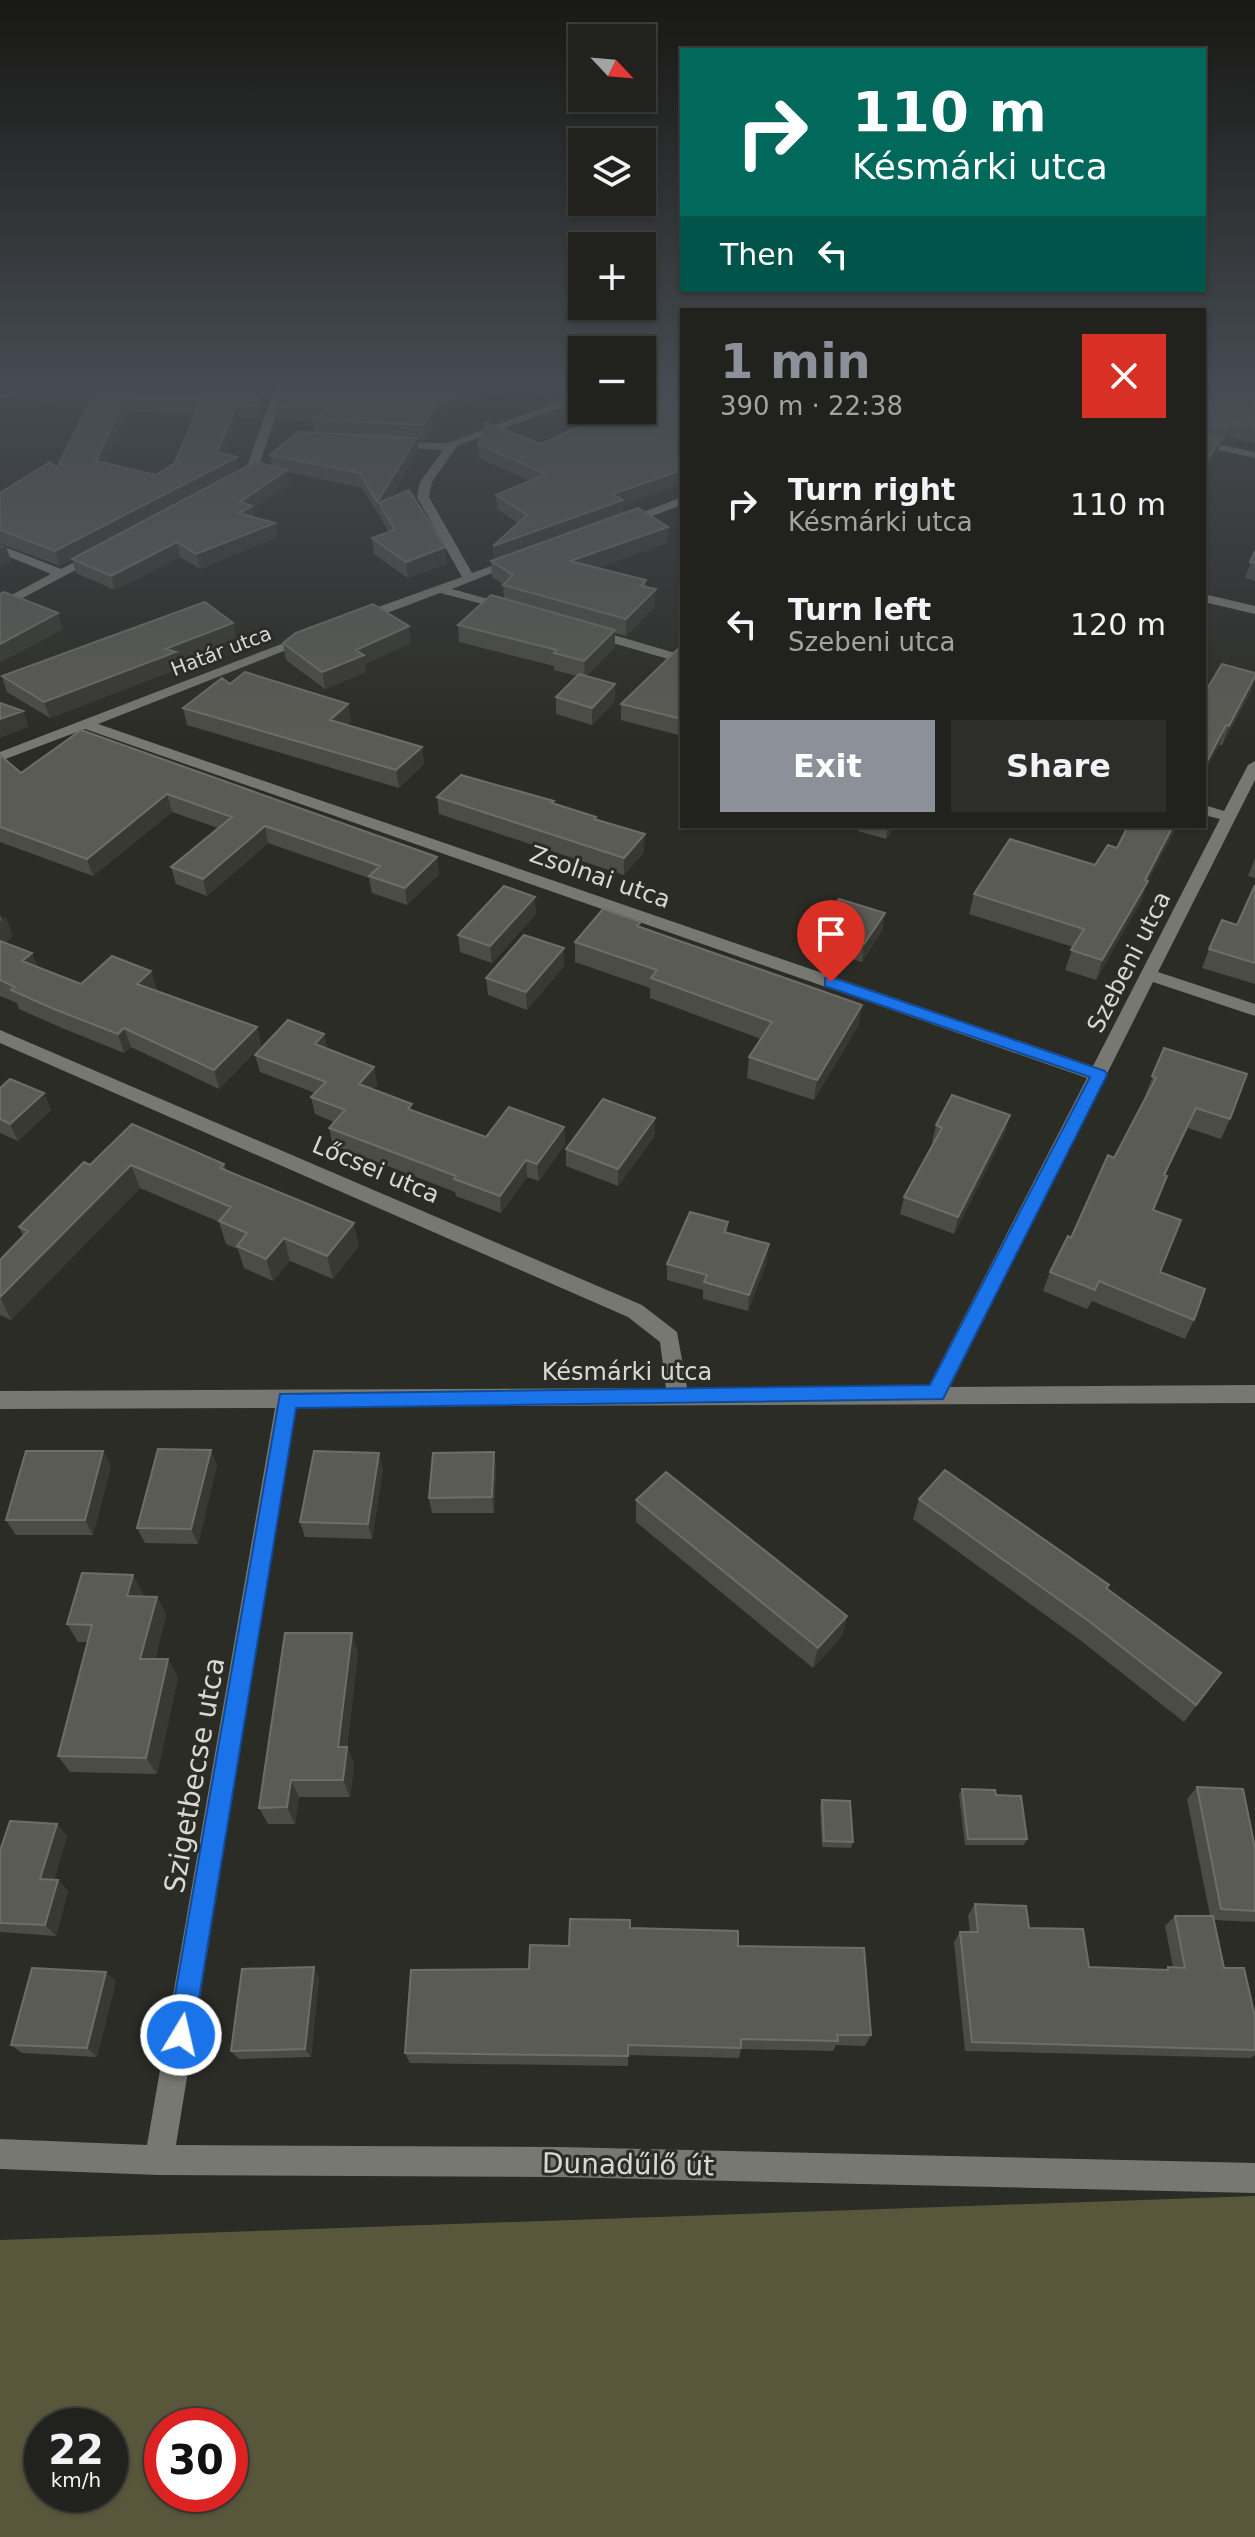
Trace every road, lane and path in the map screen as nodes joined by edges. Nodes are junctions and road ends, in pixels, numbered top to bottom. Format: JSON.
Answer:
{"nodes":[{"id":1,"x":424,"y":499,"type":"edge"},
{"id":2,"x":680,"y":502,"type":"edge"},
{"id":3,"x":611,"y":527,"type":"edge"},
{"id":4,"x":115,"y":546,"type":"edge"},
{"id":5,"x":0,"y":549,"type":"edge"},
{"id":6,"x":526,"y":558,"type":"edge"},
{"id":7,"x":61,"y":574,"type":"junction"},
{"id":8,"x":469,"y":578,"type":"junction"},
{"id":9,"x":438,"y":589,"type":"junction"},
{"id":10,"x":1206,"y":598,"type":"edge"},
{"id":11,"x":0,"y":606,"type":"edge"},
{"id":12,"x":1255,"y":610,"type":"edge"},
{"id":13,"x":530,"y":615,"type":"edge"},
{"id":14,"x":350,"y":622,"type":"edge"},
{"id":15,"x":575,"y":628,"type":"edge"},
{"id":16,"x":320,"y":634,"type":"edge"},
{"id":17,"x":680,"y":658,"type":"edge"},
{"id":18,"x":84,"y":724,"type":"junction"},
{"id":19,"x":0,"y":757,"type":"edge"},
{"id":20,"x":1255,"y":765,"type":"edge"},
{"id":21,"x":1206,"y":811,"type":"edge"},
{"id":22,"x":1228,"y":817,"type":"junction"},
{"id":23,"x":1151,"y":975,"type":"junction"},
{"id":24,"x":1255,"y":1010,"type":"edge"},
{"id":25,"x":0,"y":1036,"type":"edge"},
{"id":26,"x":1099,"y":1075,"type":"junction"},
{"id":27,"x":936,"y":1393,"type":"junction"},
{"id":28,"x":1255,"y":1394,"type":"edge"},
{"id":29,"x":678,"y":1398,"type":"junction"},
{"id":30,"x":0,"y":1400,"type":"edge"},
{"id":31,"x":287,"y":1400,"type":"junction"},
{"id":32,"x":0,"y":2154,"type":"edge"},
{"id":33,"x":159,"y":2160,"type":"junction"},
{"id":34,"x":1255,"y":2178,"type":"edge"}],
"edges":[{"from":1,"to":8,"type":"street"},
{"from":2,"to":3,"type":"street"},
{"from":4,"to":7,"type":"street"},
{"from":5,"to":7,"type":"street"},
{"from":6,"to":8,"type":"street"},
{"from":7,"to":11,"type":"street"},
{"from":8,"to":9,"type":"street"},
{"from":9,"to":13,"type":"street"},
{"from":9,"to":14,"type":"street"},
{"from":10,"to":12,"type":"street"},
{"from":15,"to":17,"type":"street"},
{"from":16,"to":18,"type":"street","name":"Határ utca"},
{"from":18,"to":19,"type":"street","name":"Határ utca"},
{"from":18,"to":26,"type":"street","name":"Zsolnai utca"},
{"from":20,"to":22,"type":"street","name":"Szebeni utca"},
{"from":21,"to":22,"type":"street"},
{"from":22,"to":23,"type":"street","name":"Szebeni utca"},
{"from":23,"to":24,"type":"street"},
{"from":23,"to":26,"type":"street","name":"Szebeni utca"},
{"from":25,"to":29,"type":"street","name":"Lőcsei utca"},
{"from":26,"to":27,"type":"street","name":"Szebeni utca"},
{"from":27,"to":28,"type":"street","name":"Késmárki utca"},
{"from":27,"to":29,"type":"street","name":"Késmárki utca"},
{"from":29,"to":31,"type":"street","name":"Késmárki utca"},
{"from":30,"to":31,"type":"street","name":"Késmárki utca"},
{"from":31,"to":33,"type":"street","name":"Szigetbecse utca"},
{"from":32,"to":33,"type":"street","name":"Dunadűlő út"},
{"from":33,"to":34,"type":"street","name":"Dunadűlő út"}]}
